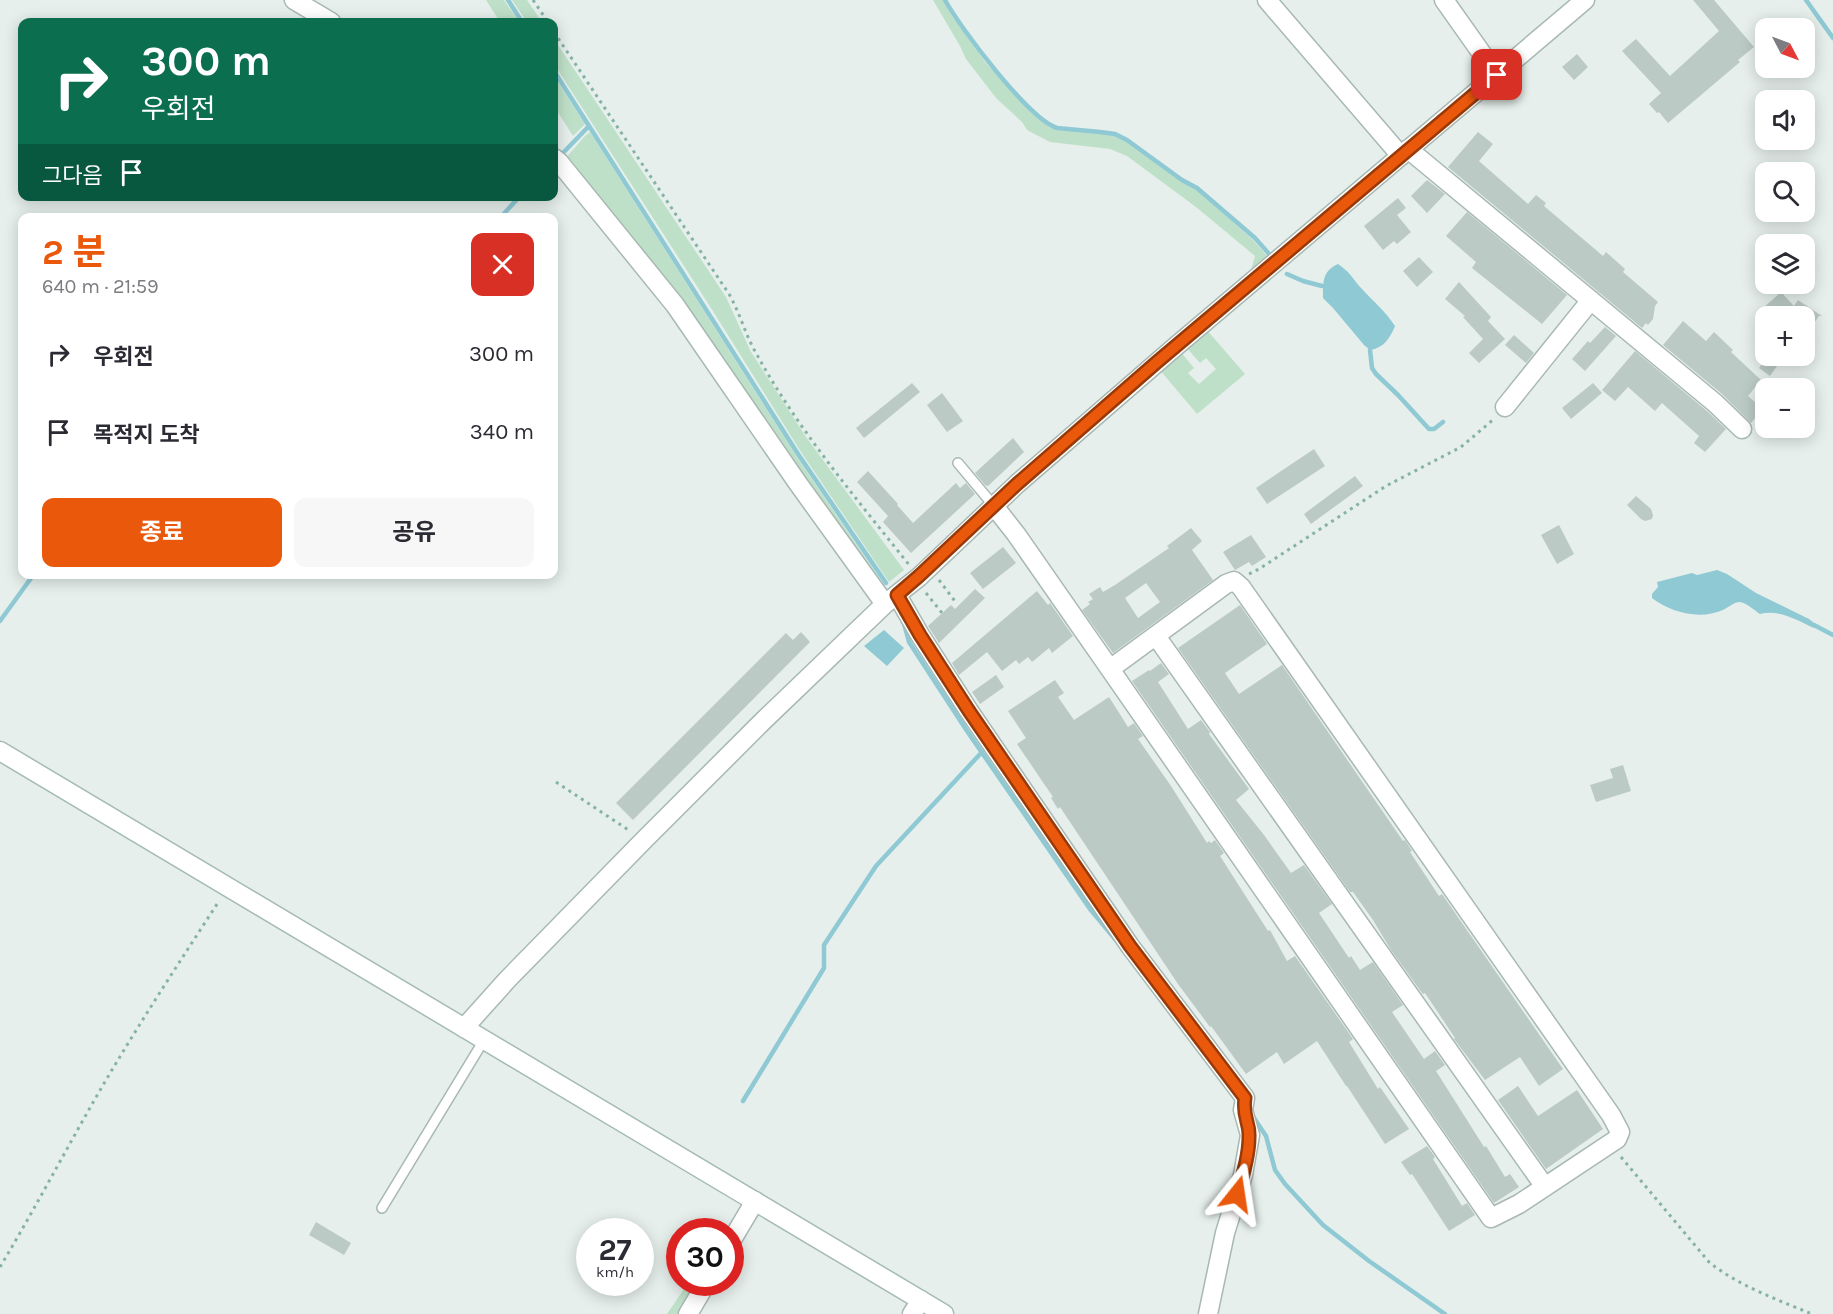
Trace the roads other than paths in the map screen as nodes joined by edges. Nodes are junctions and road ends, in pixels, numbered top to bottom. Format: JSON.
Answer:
{"nodes":[{"id":1,"x":294,"y":0,"type":"edge"},
{"id":2,"x":1267,"y":0,"type":"edge"},
{"id":3,"x":1444,"y":0,"type":"edge"},
{"id":4,"x":1585,"y":0,"type":"edge"},
{"id":5,"x":324,"y":18,"type":"edge"},
{"id":6,"x":1497,"y":75,"type":"junction"},
{"id":7,"x":1405,"y":153,"type":"junction"},
{"id":8,"x":558,"y":161,"type":"edge"},
{"id":9,"x":1591,"y":300,"type":"junction"},
{"id":10,"x":1505,"y":407,"type":"road end"},
{"id":11,"x":1742,"y":429,"type":"dead end"},
{"id":12,"x":958,"y":463,"type":"dead end"},
{"id":13,"x":994,"y":506,"type":"junction"},
{"id":14,"x":891,"y":600,"type":"junction"},
{"id":15,"x":1156,"y":636,"type":"junction"},
{"id":16,"x":1110,"y":669,"type":"junction"},
{"id":17,"x":0,"y":751,"type":"edge"},
{"id":18,"x":464,"y":1028,"type":"junction"},
{"id":19,"x":484,"y":1040,"type":"junction"},
{"id":20,"x":1545,"y":1187,"type":"junction"},
{"id":21,"x":755,"y":1201,"type":"junction"},
{"id":22,"x":382,"y":1208,"type":"dead end"},
{"id":23,"x":744,"y":1219,"type":"edge"},
{"id":24,"x":699,"y":1296,"type":"edge"},
{"id":25,"x":916,"y":1307,"type":"edge"},
{"id":26,"x":688,"y":1314,"type":"edge"},
{"id":27,"x":944,"y":1314,"type":"edge"},
{"id":28,"x":1208,"y":1314,"type":"edge"}],
"edges":[{"from":1,"to":5,"type":"street"},
{"from":2,"to":7,"type":"street"},
{"from":3,"to":6,"type":"street"},
{"from":4,"to":6,"type":"street"},
{"from":6,"to":7,"type":"street"},
{"from":7,"to":9,"type":"street"},
{"from":7,"to":13,"type":"street"},
{"from":8,"to":14,"type":"street"},
{"from":9,"to":10,"type":"street"},
{"from":9,"to":11,"type":"street"},
{"from":12,"to":13,"type":"lane"},
{"from":13,"to":14,"type":"street"},
{"from":13,"to":16,"type":"street"},
{"from":14,"to":18,"type":"street"},
{"from":14,"to":28,"type":"street"},
{"from":15,"to":16,"type":"street"},
{"from":15,"to":20,"type":"street"},
{"from":15,"to":20,"type":"street"},
{"from":16,"to":20,"type":"street"},
{"from":17,"to":18,"type":"street"},
{"from":18,"to":19,"type":"street"},
{"from":19,"to":21,"type":"street"},
{"from":19,"to":22,"type":"lane"},
{"from":21,"to":23,"type":"street"},
{"from":21,"to":25,"type":"street"},
{"from":24,"to":26,"type":"street"},
{"from":25,"to":27,"type":"street"}]}
